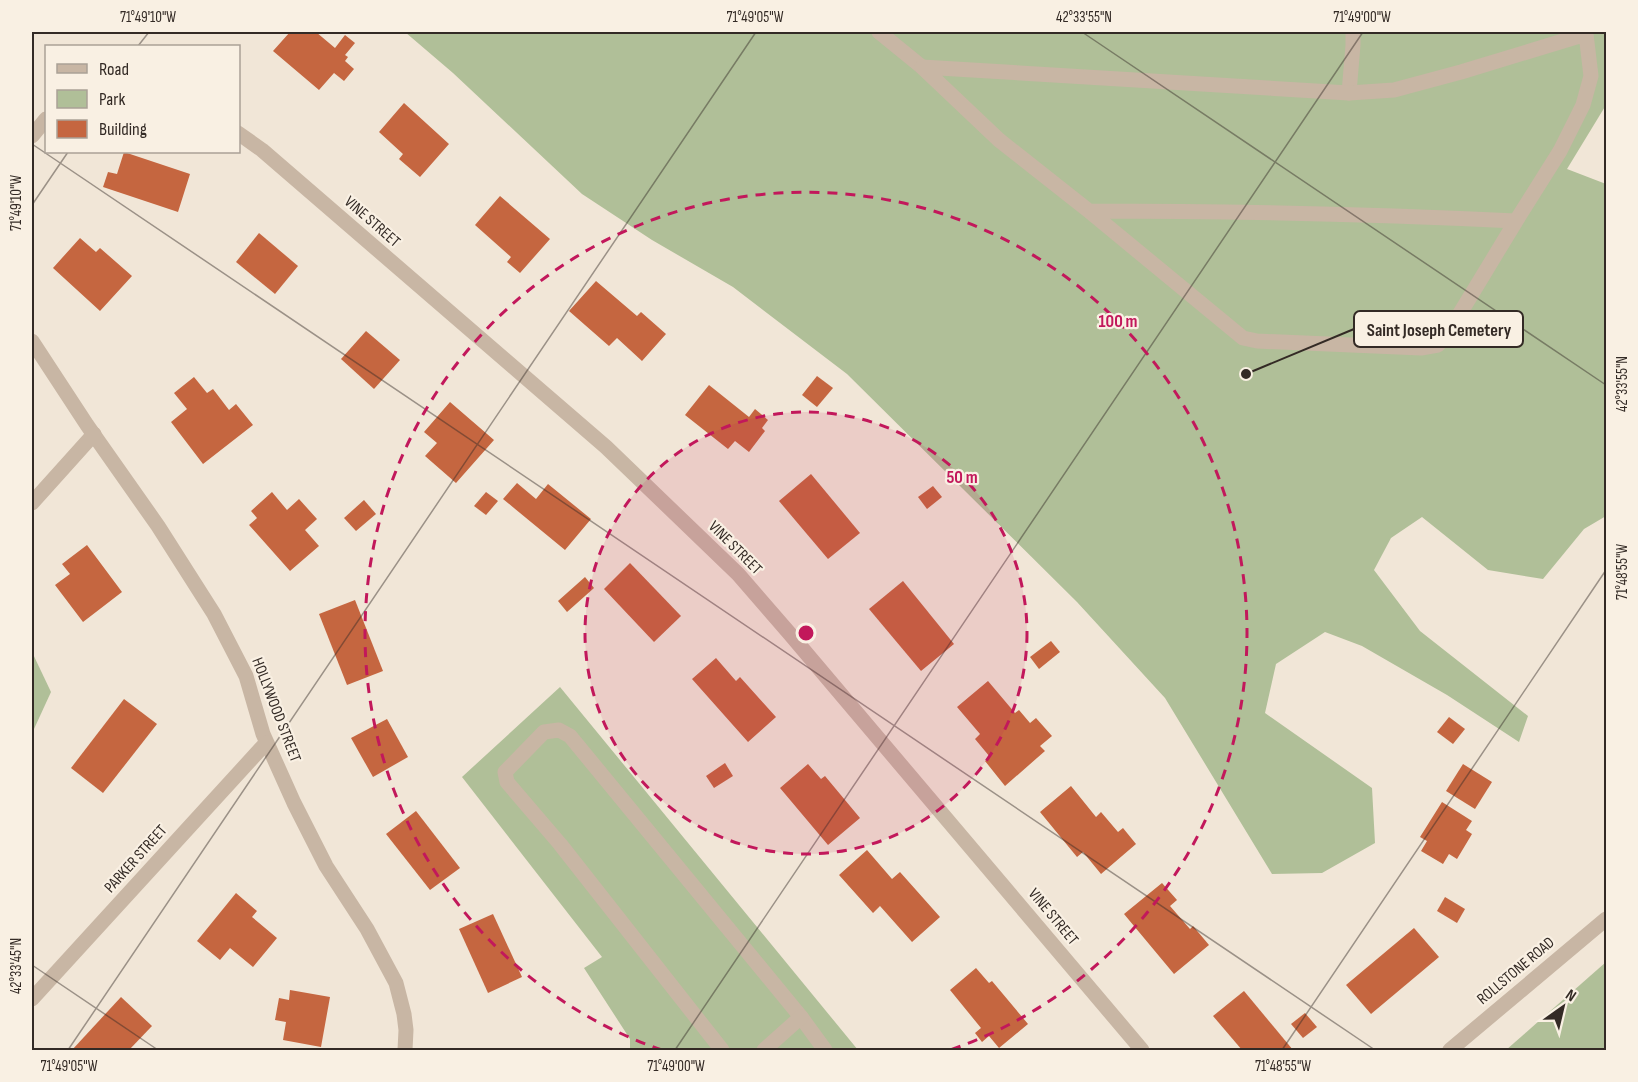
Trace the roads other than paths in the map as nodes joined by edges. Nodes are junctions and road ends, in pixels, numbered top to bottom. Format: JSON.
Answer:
{"nodes":[{"id":1,"x":879,"y":32,"type":"edge"},
{"id":2,"x":1353,"y":32,"type":"edge"},
{"id":3,"x":1586,"y":33,"type":"edge"},
{"id":4,"x":922,"y":67,"type":"junction"},
{"id":5,"x":1349,"y":93,"type":"junction"},
{"id":6,"x":45,"y":120,"type":"edge"},
{"id":7,"x":240,"y":135,"type":"edge"},
{"id":8,"x":32,"y":136,"type":"edge"},
{"id":9,"x":1089,"y":211,"type":"junction"},
{"id":10,"x":1516,"y":221,"type":"junction"},
{"id":11,"x":32,"y":340,"type":"edge"},
{"id":12,"x":94,"y":434,"type":"junction"},
{"id":13,"x":32,"y":503,"type":"edge"},
{"id":14,"x":266,"y":743,"type":"junction"},
{"id":15,"x":1606,"y":919,"type":"edge"},
{"id":16,"x":32,"y":999,"type":"edge"},
{"id":17,"x":801,"y":1017,"type":"junction"},
{"id":18,"x":405,"y":1050,"type":"edge"},
{"id":19,"x":722,"y":1050,"type":"edge"},
{"id":20,"x":764,"y":1050,"type":"edge"},
{"id":21,"x":825,"y":1050,"type":"edge"},
{"id":22,"x":1142,"y":1050,"type":"edge"},
{"id":23,"x":1450,"y":1050,"type":"edge"}],
"edges":[{"from":1,"to":4,"type":"street"},
{"from":2,"to":5,"type":"street"},
{"from":3,"to":5,"type":"street"},
{"from":3,"to":10,"type":"street"},
{"from":4,"to":5,"type":"street"},
{"from":4,"to":9,"type":"street"},
{"from":6,"to":8,"type":"street"},
{"from":7,"to":22,"type":"street","name":"VINE STREET"},
{"from":9,"to":10,"type":"street"},
{"from":9,"to":10,"type":"street"},
{"from":11,"to":12,"type":"street","name":"HOLLYWOOD STREET"},
{"from":12,"to":13,"type":"street"},
{"from":12,"to":14,"type":"street","name":"HOLLYWOOD STREET"},
{"from":14,"to":16,"type":"street","name":"PARKER STREET"},
{"from":14,"to":18,"type":"street","name":"HOLLYWOOD STREET"},
{"from":15,"to":23,"type":"street","name":"ROLLSTONE ROAD"},
{"from":17,"to":19,"type":"street"},
{"from":17,"to":20,"type":"street"},
{"from":17,"to":21,"type":"street"}]}
